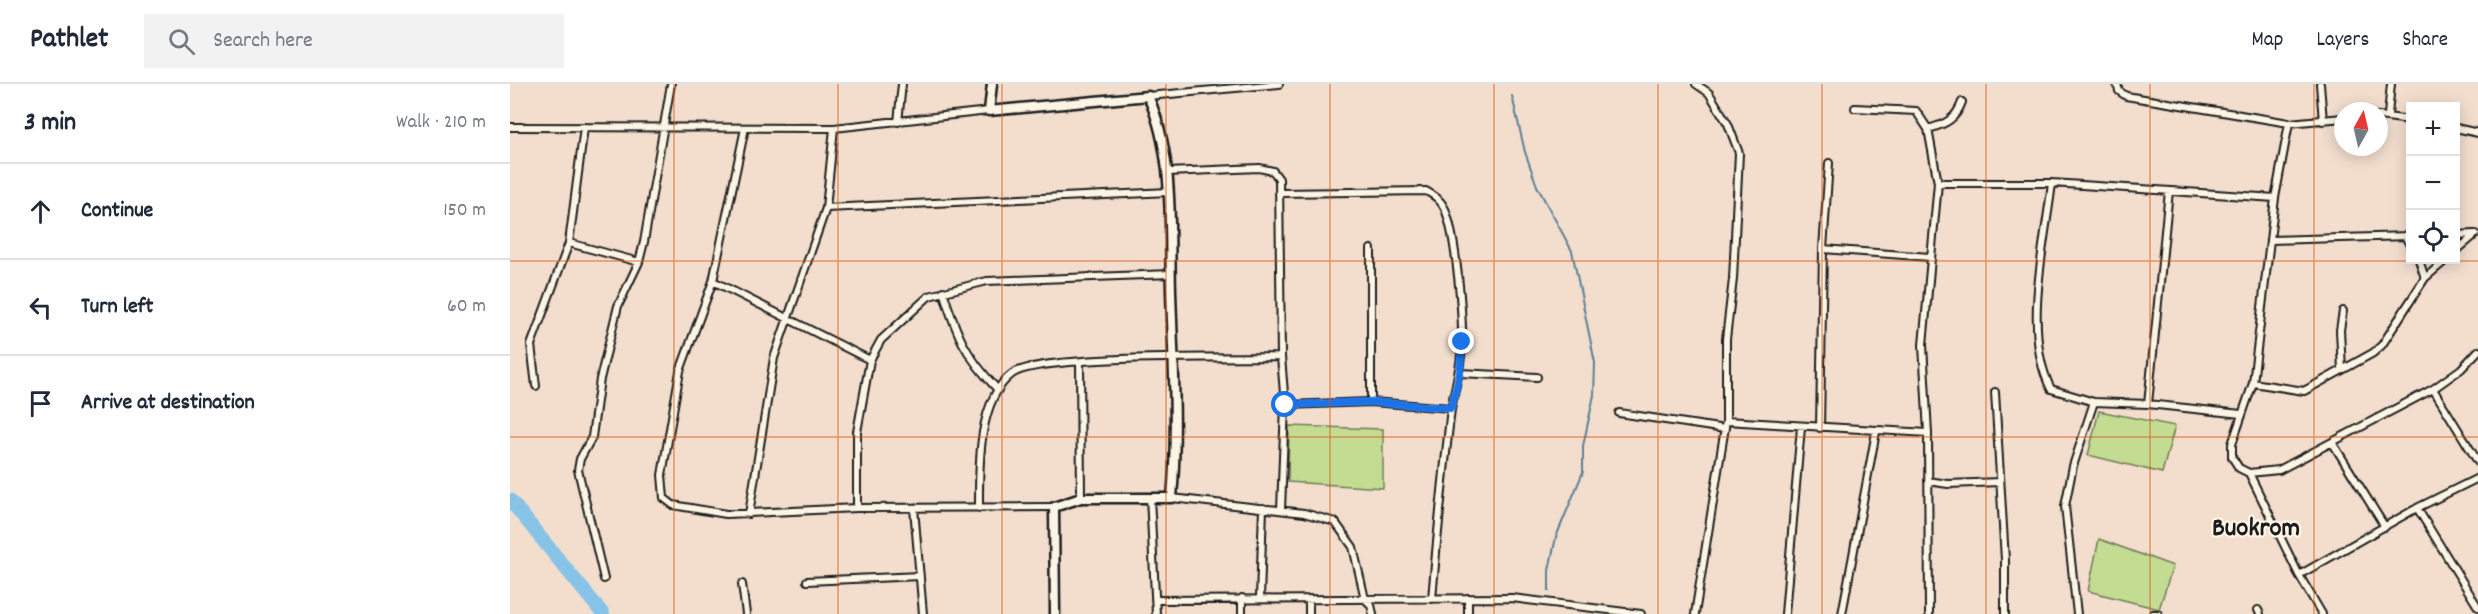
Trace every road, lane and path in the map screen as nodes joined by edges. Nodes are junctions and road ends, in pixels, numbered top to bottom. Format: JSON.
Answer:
{"nodes":[{"id":1,"x":670,"y":84,"type":"edge"},
{"id":2,"x":902,"y":84,"type":"edge"},
{"id":3,"x":992,"y":84,"type":"edge"},
{"id":4,"x":1279,"y":84,"type":"edge"},
{"id":5,"x":1696,"y":84,"type":"edge"},
{"id":6,"x":2117,"y":84,"type":"edge"},
{"id":7,"x":2320,"y":84,"type":"edge"},
{"id":8,"x":2391,"y":84,"type":"edge"},
{"id":9,"x":1148,"y":96,"type":"junction"},
{"id":10,"x":1962,"y":102,"type":"dead end"},
{"id":11,"x":1855,"y":108,"type":"dead end"},
{"id":12,"x":989,"y":111,"type":"junction"},
{"id":13,"x":2388,"y":116,"type":"joint"},
{"id":14,"x":2334,"y":119,"type":"edge"},
{"id":15,"x":2406,"y":119,"type":"edge"},
{"id":16,"x":2323,"y":121,"type":"junction"},
{"id":17,"x":898,"y":122,"type":"junction"},
{"id":18,"x":2289,"y":123,"type":"junction"},
{"id":19,"x":510,"y":127,"type":"edge"},
{"id":20,"x":584,"y":127,"type":"junction"},
{"id":21,"x":665,"y":127,"type":"junction"},
{"id":22,"x":745,"y":128,"type":"junction"},
{"id":23,"x":834,"y":128,"type":"junction"},
{"id":24,"x":1928,"y":129,"type":"junction"},
{"id":25,"x":2460,"y":129,"type":"edge"},
{"id":26,"x":2478,"y":133,"type":"edge"},
{"id":27,"x":1829,"y":163,"type":"dead end"},
{"id":28,"x":1167,"y":172,"type":"junction"},
{"id":29,"x":1938,"y":183,"type":"junction"},
{"id":30,"x":2052,"y":183,"type":"junction"},
{"id":31,"x":2169,"y":191,"type":"junction"},
{"id":32,"x":1169,"y":192,"type":"junction"},
{"id":33,"x":1279,"y":193,"type":"junction"},
{"id":34,"x":2275,"y":198,"type":"junction"},
{"id":35,"x":826,"y":208,"type":"junction"},
{"id":36,"x":2460,"y":235,"type":"edge"},
{"id":37,"x":2477,"y":235,"type":"edge"},
{"id":38,"x":2406,"y":236,"type":"edge"},
{"id":39,"x":2271,"y":240,"type":"junction"},
{"id":40,"x":569,"y":243,"type":"junction"},
{"id":41,"x":2460,"y":248,"type":"edge"},
{"id":42,"x":1371,"y":249,"type":"dead end"},
{"id":43,"x":1823,"y":249,"type":"junction"},
{"id":44,"x":1930,"y":257,"type":"junction"},
{"id":45,"x":639,"y":262,"type":"junction"},
{"id":46,"x":2420,"y":264,"type":"edge"},
{"id":47,"x":2441,"y":264,"type":"edge"},
{"id":48,"x":1170,"y":274,"type":"junction"},
{"id":49,"x":2425,"y":278,"type":"junction"},
{"id":50,"x":713,"y":281,"type":"junction"},
{"id":51,"x":943,"y":291,"type":"junction"},
{"id":52,"x":2343,"y":311,"type":"dead end"},
{"id":53,"x":789,"y":317,"type":"junction"},
{"id":54,"x":2478,"y":351,"type":"edge"},
{"id":55,"x":1281,"y":357,"type":"junction"},
{"id":56,"x":1173,"y":359,"type":"junction"},
{"id":57,"x":870,"y":360,"type":"junction"},
{"id":58,"x":1080,"y":362,"type":"junction"},
{"id":59,"x":2342,"y":370,"type":"junction"},
{"id":60,"x":1460,"y":373,"type":"junction"},
{"id":61,"x":1537,"y":377,"type":"dead end"},
{"id":62,"x":2253,"y":383,"type":"junction"},
{"id":63,"x":536,"y":386,"type":"dead end"},
{"id":64,"x":2433,"y":389,"type":"junction"},
{"id":65,"x":998,"y":390,"type":"junction"},
{"id":66,"x":1995,"y":392,"type":"dead end"},
{"id":67,"x":1371,"y":402,"type":"junction"},
{"id":68,"x":2094,"y":402,"type":"junction"},
{"id":69,"x":2148,"y":404,"type":"junction"},
{"id":70,"x":1285,"y":405,"type":"junction"},
{"id":71,"x":1451,"y":408,"type":"junction"},
{"id":72,"x":1618,"y":413,"type":"dead end"},
{"id":73,"x":2241,"y":414,"type":"junction"},
{"id":74,"x":1726,"y":421,"type":"junction"},
{"id":75,"x":1801,"y":427,"type":"junction"},
{"id":76,"x":1820,"y":428,"type":"junction"},
{"id":77,"x":1725,"y":429,"type":"junction"},
{"id":78,"x":1876,"y":432,"type":"junction"},
{"id":79,"x":1928,"y":433,"type":"junction"},
{"id":80,"x":2332,"y":442,"type":"junction"},
{"id":81,"x":2478,"y":462,"type":"edge"},
{"id":82,"x":2249,"y":473,"type":"junction"},
{"id":83,"x":2478,"y":479,"type":"edge"},
{"id":84,"x":1928,"y":481,"type":"junction"},
{"id":85,"x":2000,"y":482,"type":"junction"},
{"id":86,"x":1150,"y":497,"type":"junction"},
{"id":87,"x":1081,"y":498,"type":"junction"},
{"id":88,"x":1172,"y":498,"type":"junction"},
{"id":89,"x":1054,"y":507,"type":"junction"},
{"id":90,"x":857,"y":508,"type":"junction"},
{"id":91,"x":914,"y":508,"type":"junction"},
{"id":92,"x":980,"y":508,"type":"junction"},
{"id":93,"x":1263,"y":508,"type":"junction"},
{"id":94,"x":2417,"y":508,"type":"junction"},
{"id":95,"x":1281,"y":510,"type":"junction"},
{"id":96,"x":749,"y":514,"type":"junction"},
{"id":97,"x":2385,"y":527,"type":"junction"},
{"id":98,"x":2299,"y":575,"type":"junction"},
{"id":99,"x":920,"y":576,"type":"junction"},
{"id":100,"x":604,"y":579,"type":"dead end"},
{"id":101,"x":807,"y":581,"type":"dead end"},
{"id":102,"x":742,"y":584,"type":"dead end"},
{"id":103,"x":1242,"y":598,"type":"junction"},
{"id":104,"x":1260,"y":598,"type":"junction"},
{"id":105,"x":1468,"y":598,"type":"junction"},
{"id":106,"x":1310,"y":599,"type":"junction"},
{"id":107,"x":1365,"y":599,"type":"junction"},
{"id":108,"x":1432,"y":599,"type":"junction"},
{"id":109,"x":1156,"y":600,"type":"junction"},
{"id":110,"x":2478,"y":607,"type":"edge"},
{"id":111,"x":746,"y":614,"type":"edge"},
{"id":112,"x":923,"y":614,"type":"edge"},
{"id":113,"x":1055,"y":614,"type":"edge"},
{"id":114,"x":1156,"y":614,"type":"edge"},
{"id":115,"x":1242,"y":614,"type":"edge"},
{"id":116,"x":1309,"y":614,"type":"edge"},
{"id":117,"x":1372,"y":614,"type":"edge"},
{"id":118,"x":1468,"y":614,"type":"edge"},
{"id":119,"x":1641,"y":614,"type":"edge"},
{"id":120,"x":1695,"y":614,"type":"edge"},
{"id":121,"x":1785,"y":614,"type":"edge"},
{"id":122,"x":1842,"y":614,"type":"edge"},
{"id":123,"x":1929,"y":614,"type":"edge"},
{"id":124,"x":2005,"y":614,"type":"edge"},
{"id":125,"x":2077,"y":614,"type":"edge"},
{"id":126,"x":2153,"y":614,"type":"edge"},
{"id":127,"x":2158,"y":614,"type":"edge"},
{"id":128,"x":2322,"y":614,"type":"edge"}],
"edges":[{"from":1,"to":21,"type":"street"},
{"from":2,"to":17,"type":"street"},
{"from":3,"to":12,"type":"street"},
{"from":4,"to":9,"type":"street"},
{"from":5,"to":74,"type":"street"},
{"from":6,"to":18,"type":"street"},
{"from":7,"to":16,"type":"street"},
{"from":8,"to":13,"type":"street"},
{"from":9,"to":12,"type":"street"},
{"from":9,"to":28,"type":"street"},
{"from":10,"to":24,"type":"street"},
{"from":11,"to":24,"type":"street"},
{"from":12,"to":17,"type":"street"},
{"from":13,"to":15,"type":"street"},
{"from":14,"to":16,"type":"street"},
{"from":16,"to":18,"type":"street"},
{"from":17,"to":23,"type":"street"},
{"from":18,"to":34,"type":"street"},
{"from":19,"to":20,"type":"street"},
{"from":20,"to":21,"type":"street"},
{"from":20,"to":40,"type":"street"},
{"from":21,"to":22,"type":"street"},
{"from":21,"to":45,"type":"street"},
{"from":22,"to":23,"type":"street"},
{"from":22,"to":50,"type":"street"},
{"from":23,"to":35,"type":"street"},
{"from":24,"to":29,"type":"street"},
{"from":25,"to":26,"type":"street"},
{"from":27,"to":43,"type":"street"},
{"from":28,"to":32,"type":"street"},
{"from":28,"to":33,"type":"street"},
{"from":29,"to":30,"type":"street"},
{"from":29,"to":44,"type":"street"},
{"from":30,"to":31,"type":"street"},
{"from":30,"to":68,"type":"street"},
{"from":31,"to":34,"type":"street"},
{"from":31,"to":69,"type":"street"},
{"from":32,"to":35,"type":"street"},
{"from":32,"to":48,"type":"street"},
{"from":33,"to":55,"type":"street"},
{"from":33,"to":60,"type":"street"},
{"from":34,"to":39,"type":"street"},
{"from":35,"to":53,"type":"street"},
{"from":36,"to":37,"type":"street"},
{"from":37,"to":41,"type":"street"},
{"from":38,"to":39,"type":"street"},
{"from":39,"to":62,"type":"street"},
{"from":40,"to":45,"type":"street"},
{"from":40,"to":63,"type":"street"},
{"from":42,"to":67,"type":"street"},
{"from":43,"to":44,"type":"street"},
{"from":43,"to":76,"type":"street"},
{"from":44,"to":79,"type":"street"},
{"from":45,"to":100,"type":"street"},
{"from":46,"to":49,"type":"street"},
{"from":47,"to":49,"type":"street"},
{"from":48,"to":51,"type":"street"},
{"from":48,"to":56,"type":"street"},
{"from":49,"to":59,"type":"street"},
{"from":50,"to":53,"type":"street"},
{"from":50,"to":96,"type":"street"},
{"from":51,"to":57,"type":"street"},
{"from":51,"to":65,"type":"street"},
{"from":52,"to":59,"type":"street"},
{"from":53,"to":57,"type":"street"},
{"from":53,"to":96,"type":"street"},
{"from":54,"to":64,"type":"street"},
{"from":55,"to":56,"type":"street"},
{"from":55,"to":70,"type":"street"},
{"from":56,"to":58,"type":"street"},
{"from":56,"to":88,"type":"street"},
{"from":57,"to":90,"type":"street"},
{"from":58,"to":65,"type":"street"},
{"from":58,"to":87,"type":"street"},
{"from":59,"to":62,"type":"street"},
{"from":60,"to":61,"type":"street"},
{"from":60,"to":71,"type":"street"},
{"from":62,"to":73,"type":"street"},
{"from":64,"to":80,"type":"street"},
{"from":64,"to":81,"type":"street"},
{"from":65,"to":92,"type":"street"},
{"from":66,"to":85,"type":"street"},
{"from":67,"to":70,"type":"street"},
{"from":67,"to":71,"type":"street"},
{"from":68,"to":69,"type":"street"},
{"from":68,"to":125,"type":"street"},
{"from":69,"to":73,"type":"street"},
{"from":70,"to":95,"type":"street"},
{"from":71,"to":108,"type":"street"},
{"from":72,"to":77,"type":"street"},
{"from":73,"to":82,"type":"street"},
{"from":74,"to":75,"type":"street"},
{"from":74,"to":77,"type":"street"},
{"from":75,"to":76,"type":"street"},
{"from":75,"to":121,"type":"street"},
{"from":76,"to":78,"type":"street"},
{"from":77,"to":120,"type":"street"},
{"from":78,"to":79,"type":"street"},
{"from":78,"to":122,"type":"street"},
{"from":79,"to":84,"type":"street"},
{"from":80,"to":82,"type":"street"},
{"from":80,"to":97,"type":"street"},
{"from":82,"to":98,"type":"street"},
{"from":83,"to":94,"type":"street"},
{"from":84,"to":85,"type":"street"},
{"from":84,"to":123,"type":"street"},
{"from":85,"to":124,"type":"street"},
{"from":86,"to":87,"type":"street"},
{"from":86,"to":88,"type":"street"},
{"from":86,"to":109,"type":"street"},
{"from":87,"to":89,"type":"street"},
{"from":88,"to":93,"type":"street"},
{"from":89,"to":92,"type":"street"},
{"from":89,"to":113,"type":"street"},
{"from":90,"to":91,"type":"street"},
{"from":90,"to":96,"type":"street"},
{"from":91,"to":92,"type":"street"},
{"from":91,"to":99,"type":"street"},
{"from":93,"to":95,"type":"street"},
{"from":93,"to":104,"type":"street"},
{"from":94,"to":97,"type":"street"},
{"from":94,"to":110,"type":"street"},
{"from":95,"to":107,"type":"street"},
{"from":97,"to":98,"type":"street"},
{"from":98,"to":128,"type":"street"},
{"from":99,"to":101,"type":"street"},
{"from":99,"to":112,"type":"street"},
{"from":102,"to":111,"type":"street"},
{"from":103,"to":104,"type":"street"},
{"from":103,"to":109,"type":"street"},
{"from":103,"to":115,"type":"street"},
{"from":104,"to":106,"type":"street"},
{"from":105,"to":108,"type":"street"},
{"from":105,"to":118,"type":"street"},
{"from":105,"to":119,"type":"street"},
{"from":106,"to":107,"type":"street"},
{"from":106,"to":116,"type":"street"},
{"from":107,"to":108,"type":"street"},
{"from":107,"to":117,"type":"street"},
{"from":109,"to":114,"type":"street"},
{"from":126,"to":127,"type":"street"}]}
